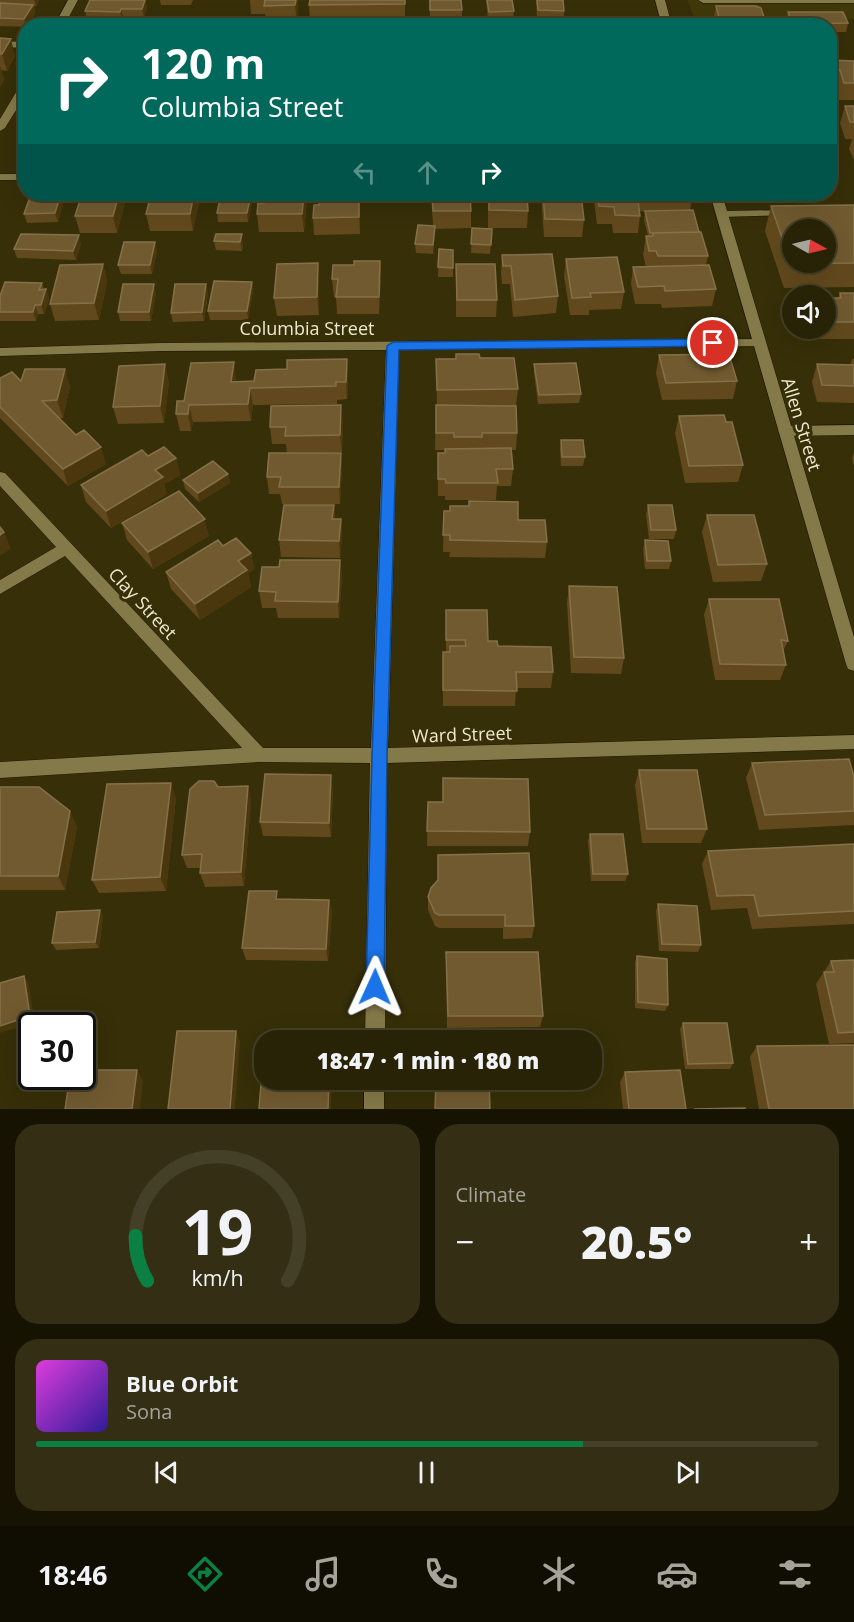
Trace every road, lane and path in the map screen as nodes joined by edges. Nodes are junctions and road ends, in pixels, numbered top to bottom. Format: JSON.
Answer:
{"nodes":[{"id":1,"x":73,"y":0,"type":"edge"},
{"id":2,"x":660,"y":0,"type":"edge"},
{"id":3,"x":704,"y":0,"type":"edge"},
{"id":4,"x":854,"y":0,"type":"edge"},
{"id":5,"x":63,"y":18,"type":"edge"},
{"id":6,"x":665,"y":18,"type":"edge"},
{"id":7,"x":0,"y":44,"type":"edge"},
{"id":8,"x":18,"y":45,"type":"edge"},
{"id":9,"x":18,"y":98,"type":"edge"},
{"id":10,"x":0,"y":128,"type":"edge"},
{"id":11,"x":0,"y":177,"type":"edge"},
{"id":12,"x":18,"y":177,"type":"edge"},
{"id":13,"x":718,"y":201,"type":"edge"},
{"id":14,"x":799,"y":213,"type":"edge"},
{"id":15,"x":722,"y":214,"type":"junction"},
{"id":16,"x":759,"y":343,"type":"junction"},
{"id":17,"x":393,"y":346,"type":"junction"},
{"id":18,"x":0,"y":352,"type":"edge"},
{"id":19,"x":854,"y":430,"type":"edge"},
{"id":20,"x":785,"y":432,"type":"junction"},
{"id":21,"x":0,"y":477,"type":"edge"},
{"id":22,"x":66,"y":549,"type":"junction"},
{"id":23,"x":0,"y":588,"type":"edge"},
{"id":24,"x":854,"y":664,"type":"edge"},
{"id":25,"x":854,"y":742,"type":"edge"},
{"id":26,"x":258,"y":755,"type":"junction"},
{"id":27,"x":379,"y":756,"type":"junction"},
{"id":28,"x":0,"y":770,"type":"edge"},
{"id":29,"x":375,"y":1030,"type":"edge"},
{"id":30,"x":374,"y":1090,"type":"edge"},
{"id":31,"x":374,"y":1109,"type":"edge"}],
"edges":[{"from":1,"to":5,"type":"street"},
{"from":2,"to":6,"type":"street"},
{"from":3,"to":4,"type":"street"},
{"from":7,"to":8,"type":"street"},
{"from":9,"to":10,"type":"street"},
{"from":11,"to":12,"type":"street"},
{"from":13,"to":15,"type":"street","name":"Allen Street"},
{"from":14,"to":15,"type":"street"},
{"from":15,"to":16,"type":"street","name":"Allen Street"},
{"from":16,"to":17,"type":"street","name":"Columbia Street"},
{"from":16,"to":20,"type":"street","name":"Allen Street"},
{"from":17,"to":18,"type":"street","name":"Columbia Street"},
{"from":17,"to":27,"type":"street"},
{"from":19,"to":20,"type":"street"},
{"from":20,"to":24,"type":"street","name":"Allen Street"},
{"from":21,"to":22,"type":"street","name":"Clay Street"},
{"from":22,"to":23,"type":"street"},
{"from":22,"to":26,"type":"street","name":"Clay Street"},
{"from":25,"to":27,"type":"street","name":"Ward Street"},
{"from":26,"to":27,"type":"street","name":"Ward Street"},
{"from":26,"to":28,"type":"street","name":"Ward Street"},
{"from":27,"to":29,"type":"street"},
{"from":30,"to":31,"type":"street"}]}
